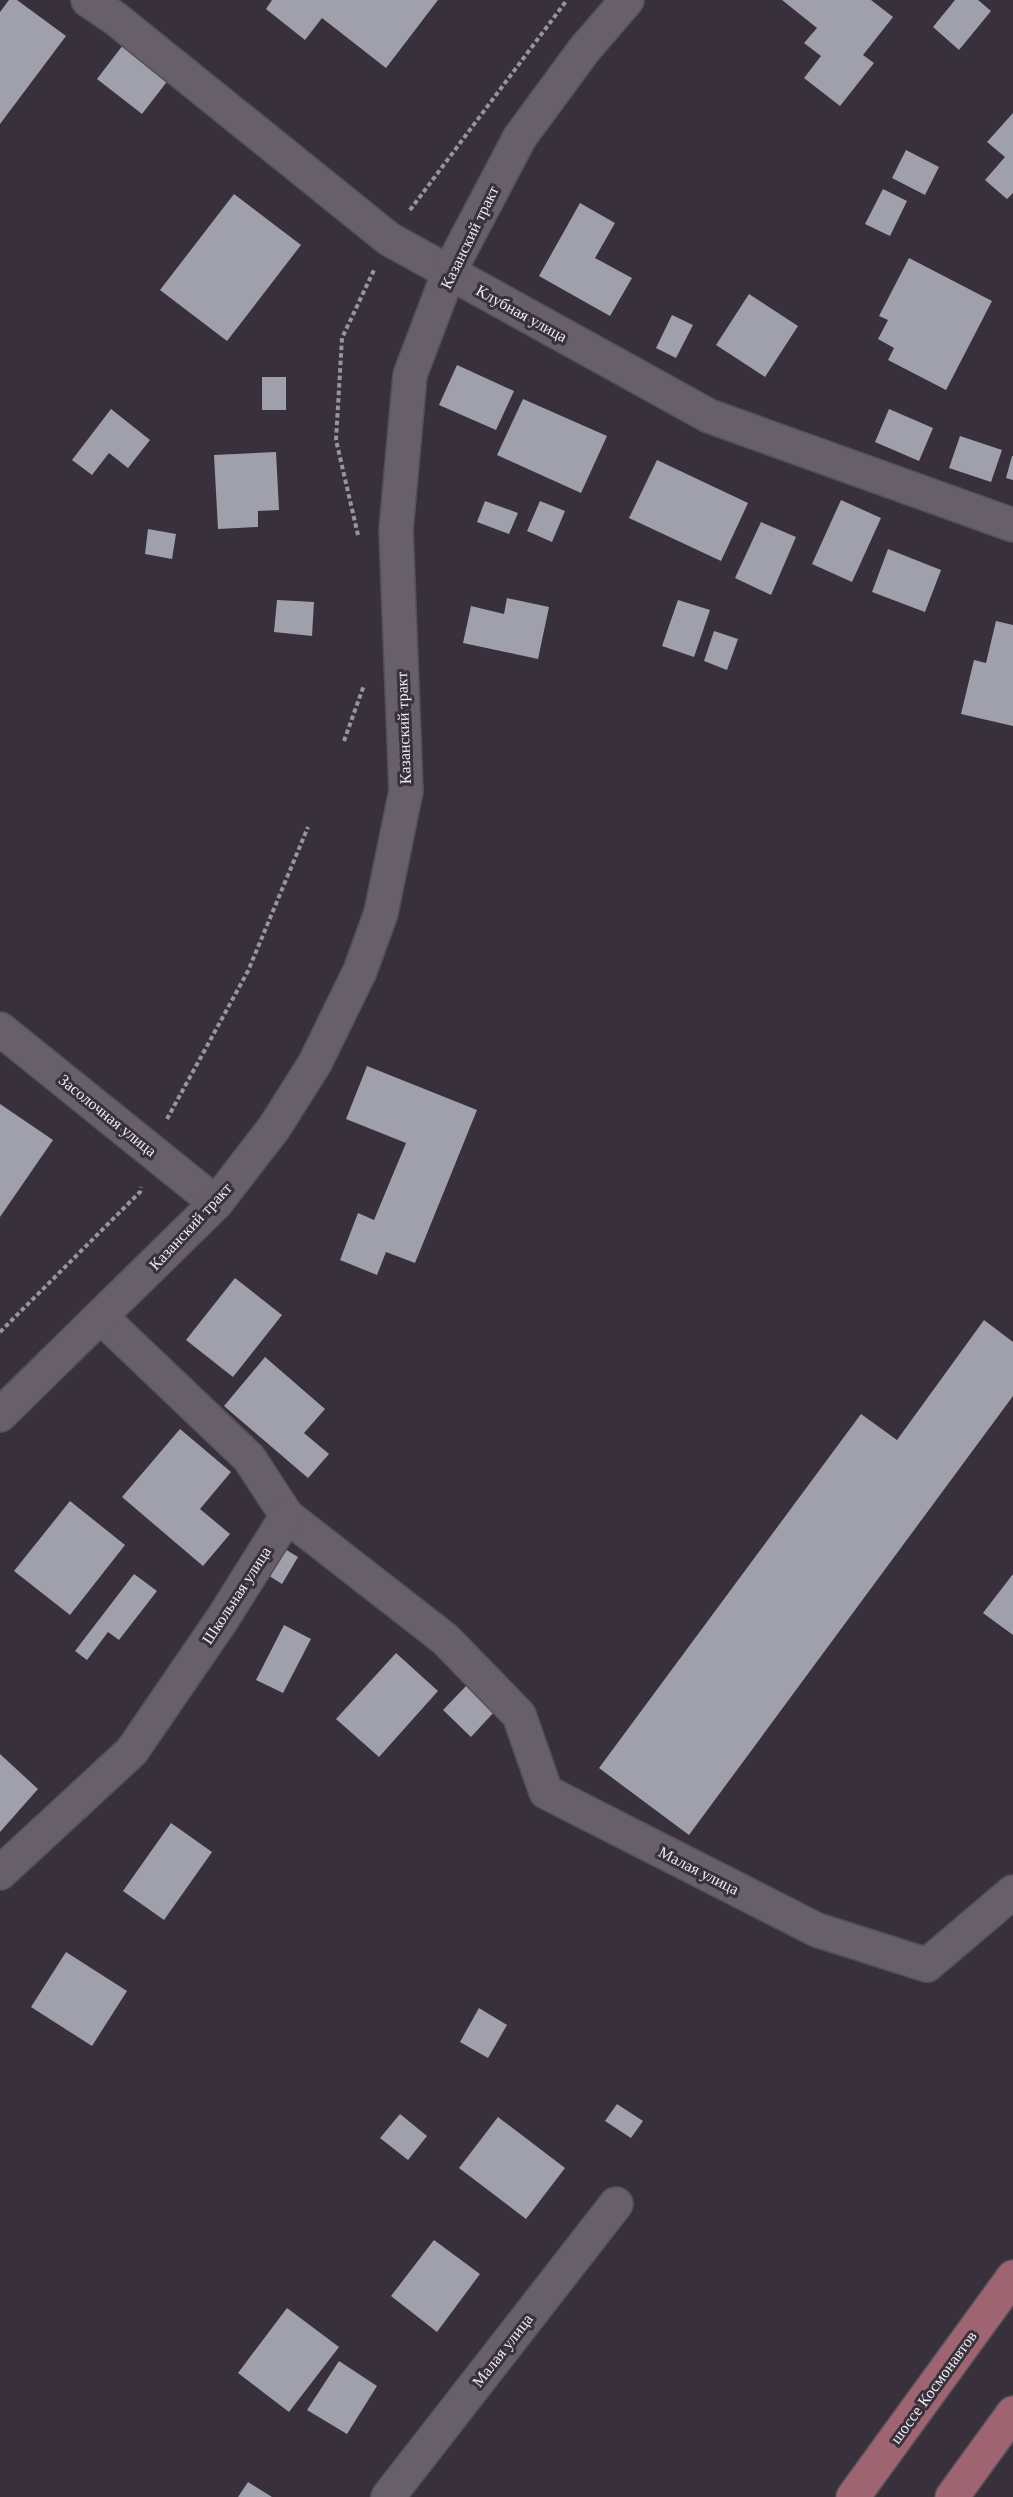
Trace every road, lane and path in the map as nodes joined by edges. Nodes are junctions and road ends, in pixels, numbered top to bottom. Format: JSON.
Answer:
{"nodes":[{"id":1,"x":88,"y":0,"type":"edge"},
{"id":2,"x":627,"y":0,"type":"edge"},
{"id":3,"x":449,"y":272,"type":"junction"},
{"id":4,"x":1013,"y":525,"type":"edge"},
{"id":5,"x":354,"y":717,"type":"dead end"},
{"id":6,"x":344,"y":741,"type":"dead end"},
{"id":7,"x":308,"y":827,"type":"dead end"},
{"id":8,"x":0,"y":1029,"type":"edge"},
{"id":9,"x":151,"y":1150,"type":"junction"},
{"id":10,"x":216,"y":1203,"type":"junction"},
{"id":11,"x":101,"y":1317,"type":"junction"},
{"id":12,"x":0,"y":1332,"type":"edge"},
{"id":13,"x":0,"y":1415,"type":"edge"},
{"id":14,"x":287,"y":1516,"type":"junction"},
{"id":15,"x":0,"y":1873,"type":"edge"},
{"id":16,"x":1013,"y":1892,"type":"edge"},
{"id":17,"x":616,"y":2204,"type":"dead end"},
{"id":18,"x":1013,"y":2277,"type":"edge"},
{"id":19,"x":1013,"y":2413,"type":"edge"},
{"id":20,"x":388,"y":2497,"type":"edge"},
{"id":21,"x":853,"y":2497,"type":"edge"},
{"id":22,"x":951,"y":2497,"type":"edge"}],
"edges":[{"from":1,"to":3,"type":"street","name":"Клубная улица"},
{"from":2,"to":3,"type":"street","name":"Казанский тракт"},
{"from":3,"to":4,"type":"street","name":"Клубная улица"},
{"from":3,"to":10,"type":"street","name":"Казанский тракт"},
{"from":5,"to":6,"type":"path"},
{"from":7,"to":9,"type":"path"},
{"from":8,"to":9,"type":"street","name":"Засолочная улица"},
{"from":9,"to":10,"type":"street","name":"Засолочная улица"},
{"from":9,"to":12,"type":"path"},
{"from":10,"to":11,"type":"street","name":"Казанский тракт"},
{"from":11,"to":13,"type":"street","name":"Казанский тракт"},
{"from":11,"to":14,"type":"street"},
{"from":14,"to":15,"type":"street","name":"Школьная улица"},
{"from":14,"to":16,"type":"street","name":"Малая улица"},
{"from":17,"to":20,"type":"street","name":"Малая улица"},
{"from":18,"to":21,"type":"main road","name":"шоссе Космонавтов"},
{"from":19,"to":22,"type":"main road"}]}
